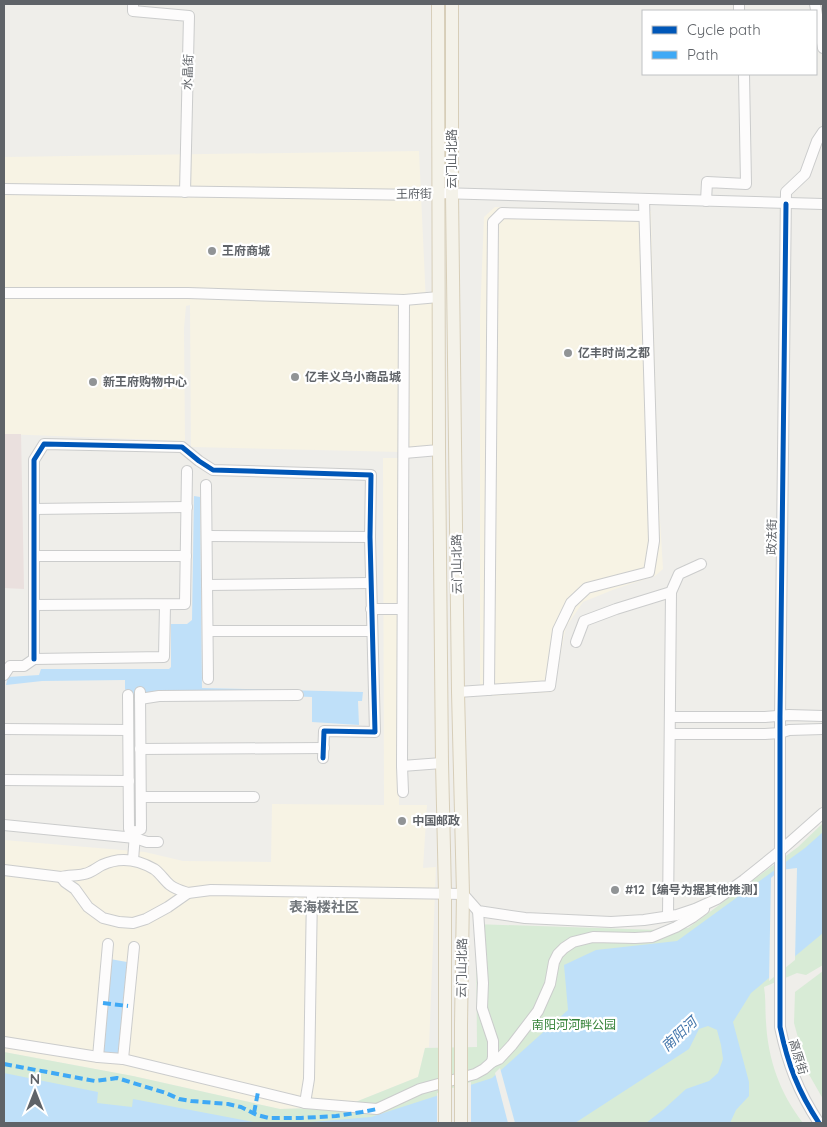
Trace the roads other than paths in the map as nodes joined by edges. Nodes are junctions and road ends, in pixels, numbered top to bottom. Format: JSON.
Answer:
{"nodes":[{"id":1,"x":133,"y":4,"type":"edge"},
{"id":2,"x":438,"y":4,"type":"edge"},
{"id":3,"x":452,"y":4,"type":"edge"},
{"id":4,"x":817,"y":15,"type":"edge"},
{"id":5,"x":823,"y":48,"type":"edge"},
{"id":6,"x":744,"y":75,"type":"edge"},
{"id":7,"x":823,"y":132,"type":"edge"},
{"id":8,"x":4,"y":189,"type":"edge"},
{"id":9,"x":185,"y":192,"type":"junction"},
{"id":10,"x":446,"y":194,"type":"junction"},
{"id":11,"x":644,"y":200,"type":"junction"},
{"id":12,"x":706,"y":201,"type":"junction"},
{"id":13,"x":786,"y":204,"type":"junction"},
{"id":14,"x":823,"y":204,"type":"edge"},
{"id":15,"x":644,"y":216,"type":"junction"},
{"id":16,"x":4,"y":293,"type":"edge"},
{"id":17,"x":440,"y":297,"type":"junction"},
{"id":18,"x":404,"y":300,"type":"junction"},
{"id":19,"x":439,"y":450,"type":"junction"},
{"id":20,"x":404,"y":453,"type":"junction"},
{"id":21,"x":187,"y":471,"type":"dead end"},
{"id":22,"x":206,"y":485,"type":"dead end"},
{"id":23,"x":186,"y":507,"type":"junction"},
{"id":24,"x":34,"y":508,"type":"junction"},
{"id":25,"x":206,"y":536,"type":"junction"},
{"id":26,"x":370,"y":537,"type":"junction"},
{"id":27,"x":34,"y":556,"type":"junction"},
{"id":28,"x":186,"y":556,"type":"junction"},
{"id":29,"x":701,"y":564,"type":"dead end"},
{"id":30,"x":370,"y":583,"type":"junction"},
{"id":31,"x":207,"y":585,"type":"junction"},
{"id":32,"x":671,"y":592,"type":"junction"},
{"id":33,"x":34,"y":605,"type":"junction"},
{"id":34,"x":165,"y":605,"type":"junction"},
{"id":35,"x":402,"y":609,"type":"junction"},
{"id":36,"x":371,"y":610,"type":"junction"},
{"id":37,"x":208,"y":631,"type":"junction"},
{"id":38,"x":372,"y":632,"type":"junction"},
{"id":39,"x":576,"y":642,"type":"dead end"},
{"id":40,"x":34,"y":659,"type":"junction"},
{"id":41,"x":4,"y":675,"type":"edge"},
{"id":42,"x":208,"y":678,"type":"dead end"},
{"id":43,"x":489,"y":690,"type":"junction"},
{"id":44,"x":458,"y":692,"type":"junction"},
{"id":45,"x":128,"y":695,"type":"dead end"},
{"id":46,"x":298,"y":695,"type":"dead end"},
{"id":47,"x":823,"y":716,"type":"edge"},
{"id":48,"x":671,"y":717,"type":"junction"},
{"id":49,"x":780,"y":717,"type":"junction"},
{"id":50,"x":823,"y":728,"type":"edge"},
{"id":51,"x":4,"y":729,"type":"edge"},
{"id":52,"x":128,"y":730,"type":"junction"},
{"id":53,"x":780,"y":733,"type":"junction"},
{"id":54,"x":670,"y":734,"type":"junction"},
{"id":55,"x":140,"y":749,"type":"junction"},
{"id":56,"x":442,"y":763,"type":"junction"},
{"id":57,"x":402,"y":766,"type":"junction"},
{"id":58,"x":4,"y":780,"type":"edge"},
{"id":59,"x":129,"y":781,"type":"junction"},
{"id":60,"x":403,"y":792,"type":"dead end"},
{"id":61,"x":140,"y":797,"type":"junction"},
{"id":62,"x":254,"y":797,"type":"dead end"},
{"id":63,"x":823,"y":813,"type":"edge"},
{"id":64,"x":4,"y":825,"type":"edge"},
{"id":65,"x":135,"y":835,"type":"junction"},
{"id":66,"x":158,"y":842,"type":"dead end"},
{"id":67,"x":780,"y":851,"type":"junction"},
{"id":68,"x":133,"y":860,"type":"junction"},
{"id":69,"x":4,"y":870,"type":"edge"},
{"id":70,"x":780,"y":870,"type":"joint"},
{"id":71,"x":61,"y":876,"type":"junction"},
{"id":72,"x":312,"y":892,"type":"junction"},
{"id":73,"x":445,"y":893,"type":"junction"},
{"id":74,"x":188,"y":894,"type":"junction"},
{"id":75,"x":463,"y":894,"type":"junction"},
{"id":76,"x":717,"y":899,"type":"junction"},
{"id":77,"x":478,"y":910,"type":"junction"},
{"id":78,"x":668,"y":916,"type":"junction"},
{"id":79,"x":108,"y":944,"type":"dead end"},
{"id":80,"x":134,"y":947,"type":"dead end"},
{"id":81,"x":4,"y":1042,"type":"edge"},
{"id":82,"x":98,"y":1057,"type":"junction"},
{"id":83,"x":123,"y":1059,"type":"junction"},
{"id":84,"x":492,"y":1062,"type":"junction"},
{"id":85,"x":305,"y":1104,"type":"junction"},
{"id":86,"x":445,"y":1123,"type":"edge"},
{"id":87,"x":461,"y":1123,"type":"edge"},
{"id":88,"x":819,"y":1123,"type":"edge"}],
"edges":[{"from":1,"to":9,"type":"street","name":"水晶街"},
{"from":2,"to":10,"type":"main road","name":"云门山北路"},
{"from":3,"to":10,"type":"main road","name":"云门山北路"},
{"from":4,"to":5,"type":"street"},
{"from":6,"to":12,"type":"street"},
{"from":7,"to":13,"type":"street"},
{"from":8,"to":9,"type":"street","name":"王府街"},
{"from":9,"to":10,"type":"street","name":"王府街"},
{"from":10,"to":11,"type":"street","name":"王府街"},
{"from":10,"to":17,"type":"main road","name":"云门山北路"},
{"from":10,"to":44,"type":"main road","name":"云门山北路"},
{"from":11,"to":12,"type":"street","name":"王府街"},
{"from":11,"to":15,"type":"street"},
{"from":12,"to":13,"type":"street","name":"王府街"},
{"from":13,"to":14,"type":"street","name":"王府街"},
{"from":13,"to":49,"type":"street","name":"政法街"},
{"from":15,"to":43,"type":"street"},
{"from":15,"to":43,"type":"street"},
{"from":16,"to":18,"type":"street"},
{"from":17,"to":18,"type":"street"},
{"from":17,"to":19,"type":"main road","name":"云门山北路"},
{"from":18,"to":20,"type":"street"},
{"from":19,"to":20,"type":"street"},
{"from":19,"to":56,"type":"main road","name":"云门山北路"},
{"from":20,"to":35,"type":"street"},
{"from":21,"to":23,"type":"street"},
{"from":22,"to":25,"type":"street"},
{"from":23,"to":24,"type":"street"},
{"from":23,"to":28,"type":"street"},
{"from":24,"to":26,"type":"street"},
{"from":24,"to":27,"type":"street"},
{"from":25,"to":26,"type":"street"},
{"from":25,"to":31,"type":"street"},
{"from":26,"to":30,"type":"street"},
{"from":27,"to":28,"type":"street"},
{"from":27,"to":33,"type":"street"},
{"from":28,"to":34,"type":"street"},
{"from":29,"to":32,"type":"street"},
{"from":30,"to":31,"type":"street"},
{"from":30,"to":36,"type":"street"},
{"from":31,"to":37,"type":"street"},
{"from":32,"to":39,"type":"street"},
{"from":32,"to":48,"type":"street"},
{"from":33,"to":34,"type":"street"},
{"from":33,"to":40,"type":"street"},
{"from":34,"to":40,"type":"street"},
{"from":35,"to":36,"type":"street"},
{"from":35,"to":57,"type":"street"},
{"from":36,"to":38,"type":"street"},
{"from":37,"to":38,"type":"street"},
{"from":37,"to":42,"type":"street"},
{"from":38,"to":55,"type":"street"},
{"from":40,"to":41,"type":"street"},
{"from":43,"to":44,"type":"street"},
{"from":44,"to":75,"type":"main road","name":"云门山北路"},
{"from":45,"to":52,"type":"street"},
{"from":46,"to":55,"type":"street"},
{"from":47,"to":49,"type":"street"},
{"from":48,"to":49,"type":"street"},
{"from":48,"to":54,"type":"street"},
{"from":49,"to":53,"type":"street","name":"政法街"},
{"from":50,"to":53,"type":"street"},
{"from":51,"to":52,"type":"street"},
{"from":52,"to":59,"type":"street"},
{"from":53,"to":54,"type":"street"},
{"from":53,"to":67,"type":"street","name":"政法街"},
{"from":54,"to":78,"type":"street"},
{"from":55,"to":61,"type":"street"},
{"from":56,"to":57,"type":"street"},
{"from":56,"to":73,"type":"main road","name":"云门山北路"},
{"from":57,"to":60,"type":"street"},
{"from":58,"to":59,"type":"street"},
{"from":59,"to":65,"type":"street"},
{"from":61,"to":62,"type":"street"},
{"from":61,"to":65,"type":"street"},
{"from":63,"to":67,"type":"street"},
{"from":64,"to":65,"type":"street"},
{"from":65,"to":66,"type":"street"},
{"from":65,"to":68,"type":"street"},
{"from":67,"to":70,"type":"street","name":"政法街"},
{"from":67,"to":76,"type":"street"},
{"from":68,"to":71,"type":"street"},
{"from":68,"to":74,"type":"street"},
{"from":69,"to":71,"type":"street"},
{"from":70,"to":88,"type":"street","name":"高原街"},
{"from":71,"to":74,"type":"street"},
{"from":72,"to":73,"type":"street"},
{"from":72,"to":74,"type":"street"},
{"from":72,"to":85,"type":"street"},
{"from":73,"to":75,"type":"street"},
{"from":73,"to":86,"type":"main road","name":"云门山北路","bridge":true},
{"from":75,"to":77,"type":"street"},
{"from":75,"to":87,"type":"main road","name":"云门山北路","bridge":true},
{"from":76,"to":78,"type":"street"},
{"from":76,"to":84,"type":"street"},
{"from":77,"to":78,"type":"street"},
{"from":77,"to":84,"type":"street"},
{"from":79,"to":82,"type":"street"},
{"from":80,"to":83,"type":"street"},
{"from":81,"to":82,"type":"street"},
{"from":82,"to":83,"type":"street"},
{"from":83,"to":85,"type":"street"},
{"from":84,"to":85,"type":"street"}]}
